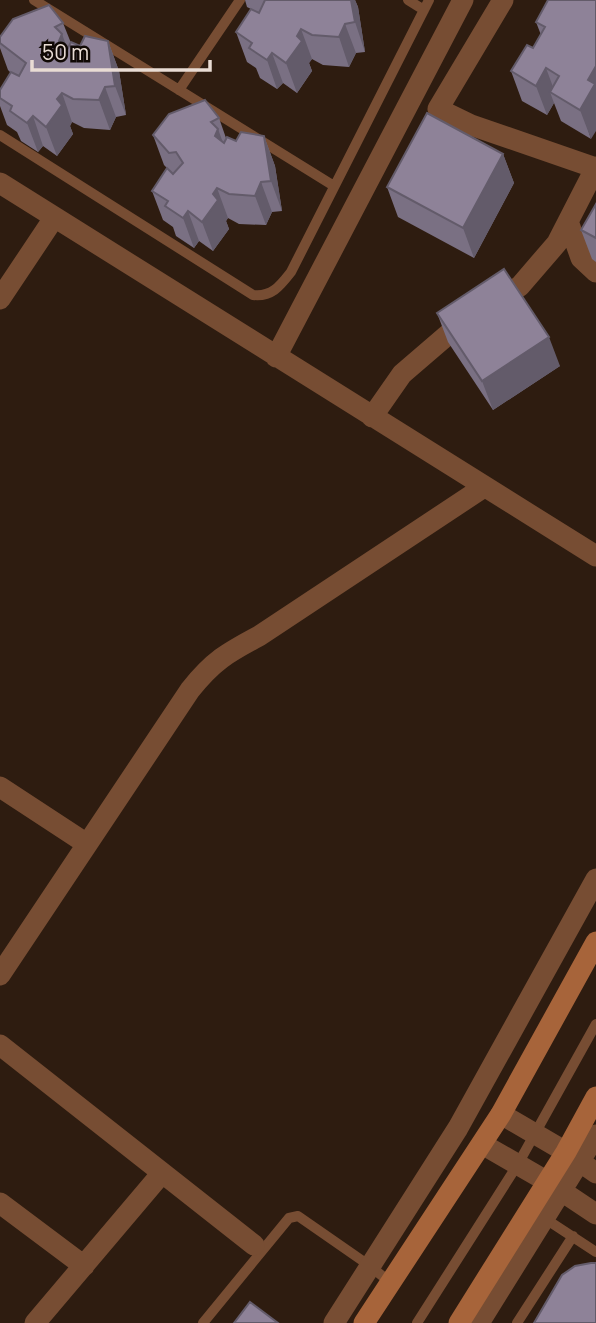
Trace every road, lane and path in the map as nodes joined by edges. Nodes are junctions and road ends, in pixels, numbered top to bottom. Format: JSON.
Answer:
{"nodes":[{"id":1,"x":34,"y":0,"type":"edge"},
{"id":2,"x":240,"y":0,"type":"edge"},
{"id":3,"x":408,"y":0,"type":"edge"},
{"id":4,"x":463,"y":0,"type":"edge"},
{"id":5,"x":503,"y":0,"type":"edge"},
{"id":6,"x":427,"y":5,"type":"edge"},
{"id":7,"x":179,"y":90,"type":"junction"},
{"id":8,"x":413,"y":96,"type":"junction"},
{"id":9,"x":438,"y":109,"type":"junction"},
{"id":10,"x":0,"y":135,"type":"edge"},
{"id":11,"x":596,"y":168,"type":"edge"},
{"id":12,"x":0,"y":183,"type":"edge"},
{"id":13,"x":334,"y":186,"type":"junction"},
{"id":14,"x":337,"y":212,"type":"junction"},
{"id":15,"x":54,"y":218,"type":"junction"},
{"id":16,"x":569,"y":224,"type":"junction"},
{"id":17,"x":596,"y":272,"type":"edge"},
{"id":18,"x":0,"y":299,"type":"edge"},
{"id":19,"x":276,"y":357,"type":"junction"},
{"id":20,"x":372,"y":417,"type":"junction"},
{"id":21,"x":484,"y":487,"type":"junction"},
{"id":22,"x":596,"y":556,"type":"edge"},
{"id":23,"x":0,"y":787,"type":"edge"},
{"id":24,"x":87,"y":844,"type":"junction"},
{"id":25,"x":596,"y":879,"type":"edge"},
{"id":26,"x":596,"y":942,"type":"edge"},
{"id":27,"x":3,"y":965,"type":"edge"},
{"id":28,"x":596,"y":1024,"type":"edge"},
{"id":29,"x":0,"y":1045,"type":"edge"},
{"id":30,"x":596,"y":1097,"type":"edge"},
{"id":31,"x":501,"y":1114,"type":"junction"},
{"id":32,"x":536,"y":1134,"type":"junction"},
{"id":33,"x":596,"y":1135,"type":"edge"},
{"id":34,"x":482,"y":1144,"type":"junction"},
{"id":35,"x":581,"y":1162,"type":"edge"},
{"id":36,"x":517,"y":1164,"type":"junction"},
{"id":37,"x":162,"y":1172,"type":"junction"},
{"id":38,"x":555,"y":1187,"type":"junction"},
{"id":39,"x":0,"y":1203,"type":"edge"},
{"id":40,"x":538,"y":1213,"type":"junction"},
{"id":41,"x":596,"y":1214,"type":"edge"},
{"id":42,"x":573,"y":1236,"type":"junction"},
{"id":43,"x":254,"y":1245,"type":"dead end"},
{"id":44,"x":596,"y":1252,"type":"edge"},
{"id":45,"x":83,"y":1266,"type":"junction"},
{"id":46,"x":370,"y":1266,"type":"junction"},
{"id":47,"x":391,"y":1283,"type":"junction"},
{"id":48,"x":35,"y":1323,"type":"edge"},
{"id":49,"x":203,"y":1323,"type":"edge"},
{"id":50,"x":334,"y":1323,"type":"edge"},
{"id":51,"x":364,"y":1323,"type":"edge"},
{"id":52,"x":417,"y":1323,"type":"edge"},
{"id":53,"x":459,"y":1323,"type":"edge"},
{"id":54,"x":479,"y":1323,"type":"edge"},
{"id":55,"x":517,"y":1323,"type":"edge"}],
"edges":[{"from":1,"to":7,"type":"lane"},
{"from":2,"to":7,"type":"lane"},
{"from":3,"to":6,"type":"lane"},
{"from":4,"to":8,"type":"street"},
{"from":5,"to":9,"type":"street"},
{"from":6,"to":13,"type":"lane"},
{"from":7,"to":13,"type":"lane"},
{"from":8,"to":9,"type":"street"},
{"from":8,"to":14,"type":"street"},
{"from":9,"to":11,"type":"street"},
{"from":10,"to":14,"type":"lane"},
{"from":11,"to":16,"type":"street"},
{"from":12,"to":15,"type":"street"},
{"from":13,"to":14,"type":"lane"},
{"from":14,"to":19,"type":"street"},
{"from":15,"to":18,"type":"street"},
{"from":15,"to":19,"type":"street"},
{"from":16,"to":17,"type":"street"},
{"from":16,"to":20,"type":"street"},
{"from":19,"to":20,"type":"street"},
{"from":20,"to":21,"type":"street"},
{"from":21,"to":22,"type":"street"},
{"from":21,"to":24,"type":"street"},
{"from":23,"to":24,"type":"street"},
{"from":24,"to":27,"type":"street"},
{"from":25,"to":46,"type":"street"},
{"from":26,"to":31,"type":"main road"},
{"from":28,"to":32,"type":"lane"},
{"from":29,"to":37,"type":"street"},
{"from":30,"to":35,"type":"main road"},
{"from":31,"to":32,"type":"street"},
{"from":31,"to":34,"type":"main road"},
{"from":32,"to":35,"type":"street"},
{"from":32,"to":36,"type":"lane"},
{"from":33,"to":35,"type":"street"},
{"from":34,"to":36,"type":"street"},
{"from":34,"to":47,"type":"main road"},
{"from":35,"to":38,"type":"main road"},
{"from":36,"to":38,"type":"street"},
{"from":36,"to":52,"type":"lane"},
{"from":37,"to":43,"type":"street"},
{"from":37,"to":45,"type":"street"},
{"from":38,"to":40,"type":"main road"},
{"from":38,"to":41,"type":"street"},
{"from":39,"to":45,"type":"street"},
{"from":40,"to":42,"type":"lane"},
{"from":40,"to":53,"type":"main road"},
{"from":40,"to":54,"type":"street"},
{"from":42,"to":44,"type":"lane"},
{"from":42,"to":55,"type":"lane"},
{"from":45,"to":48,"type":"street"},
{"from":46,"to":47,"type":"lane"},
{"from":46,"to":49,"type":"lane"},
{"from":46,"to":50,"type":"street"},
{"from":47,"to":51,"type":"main road"}]}
